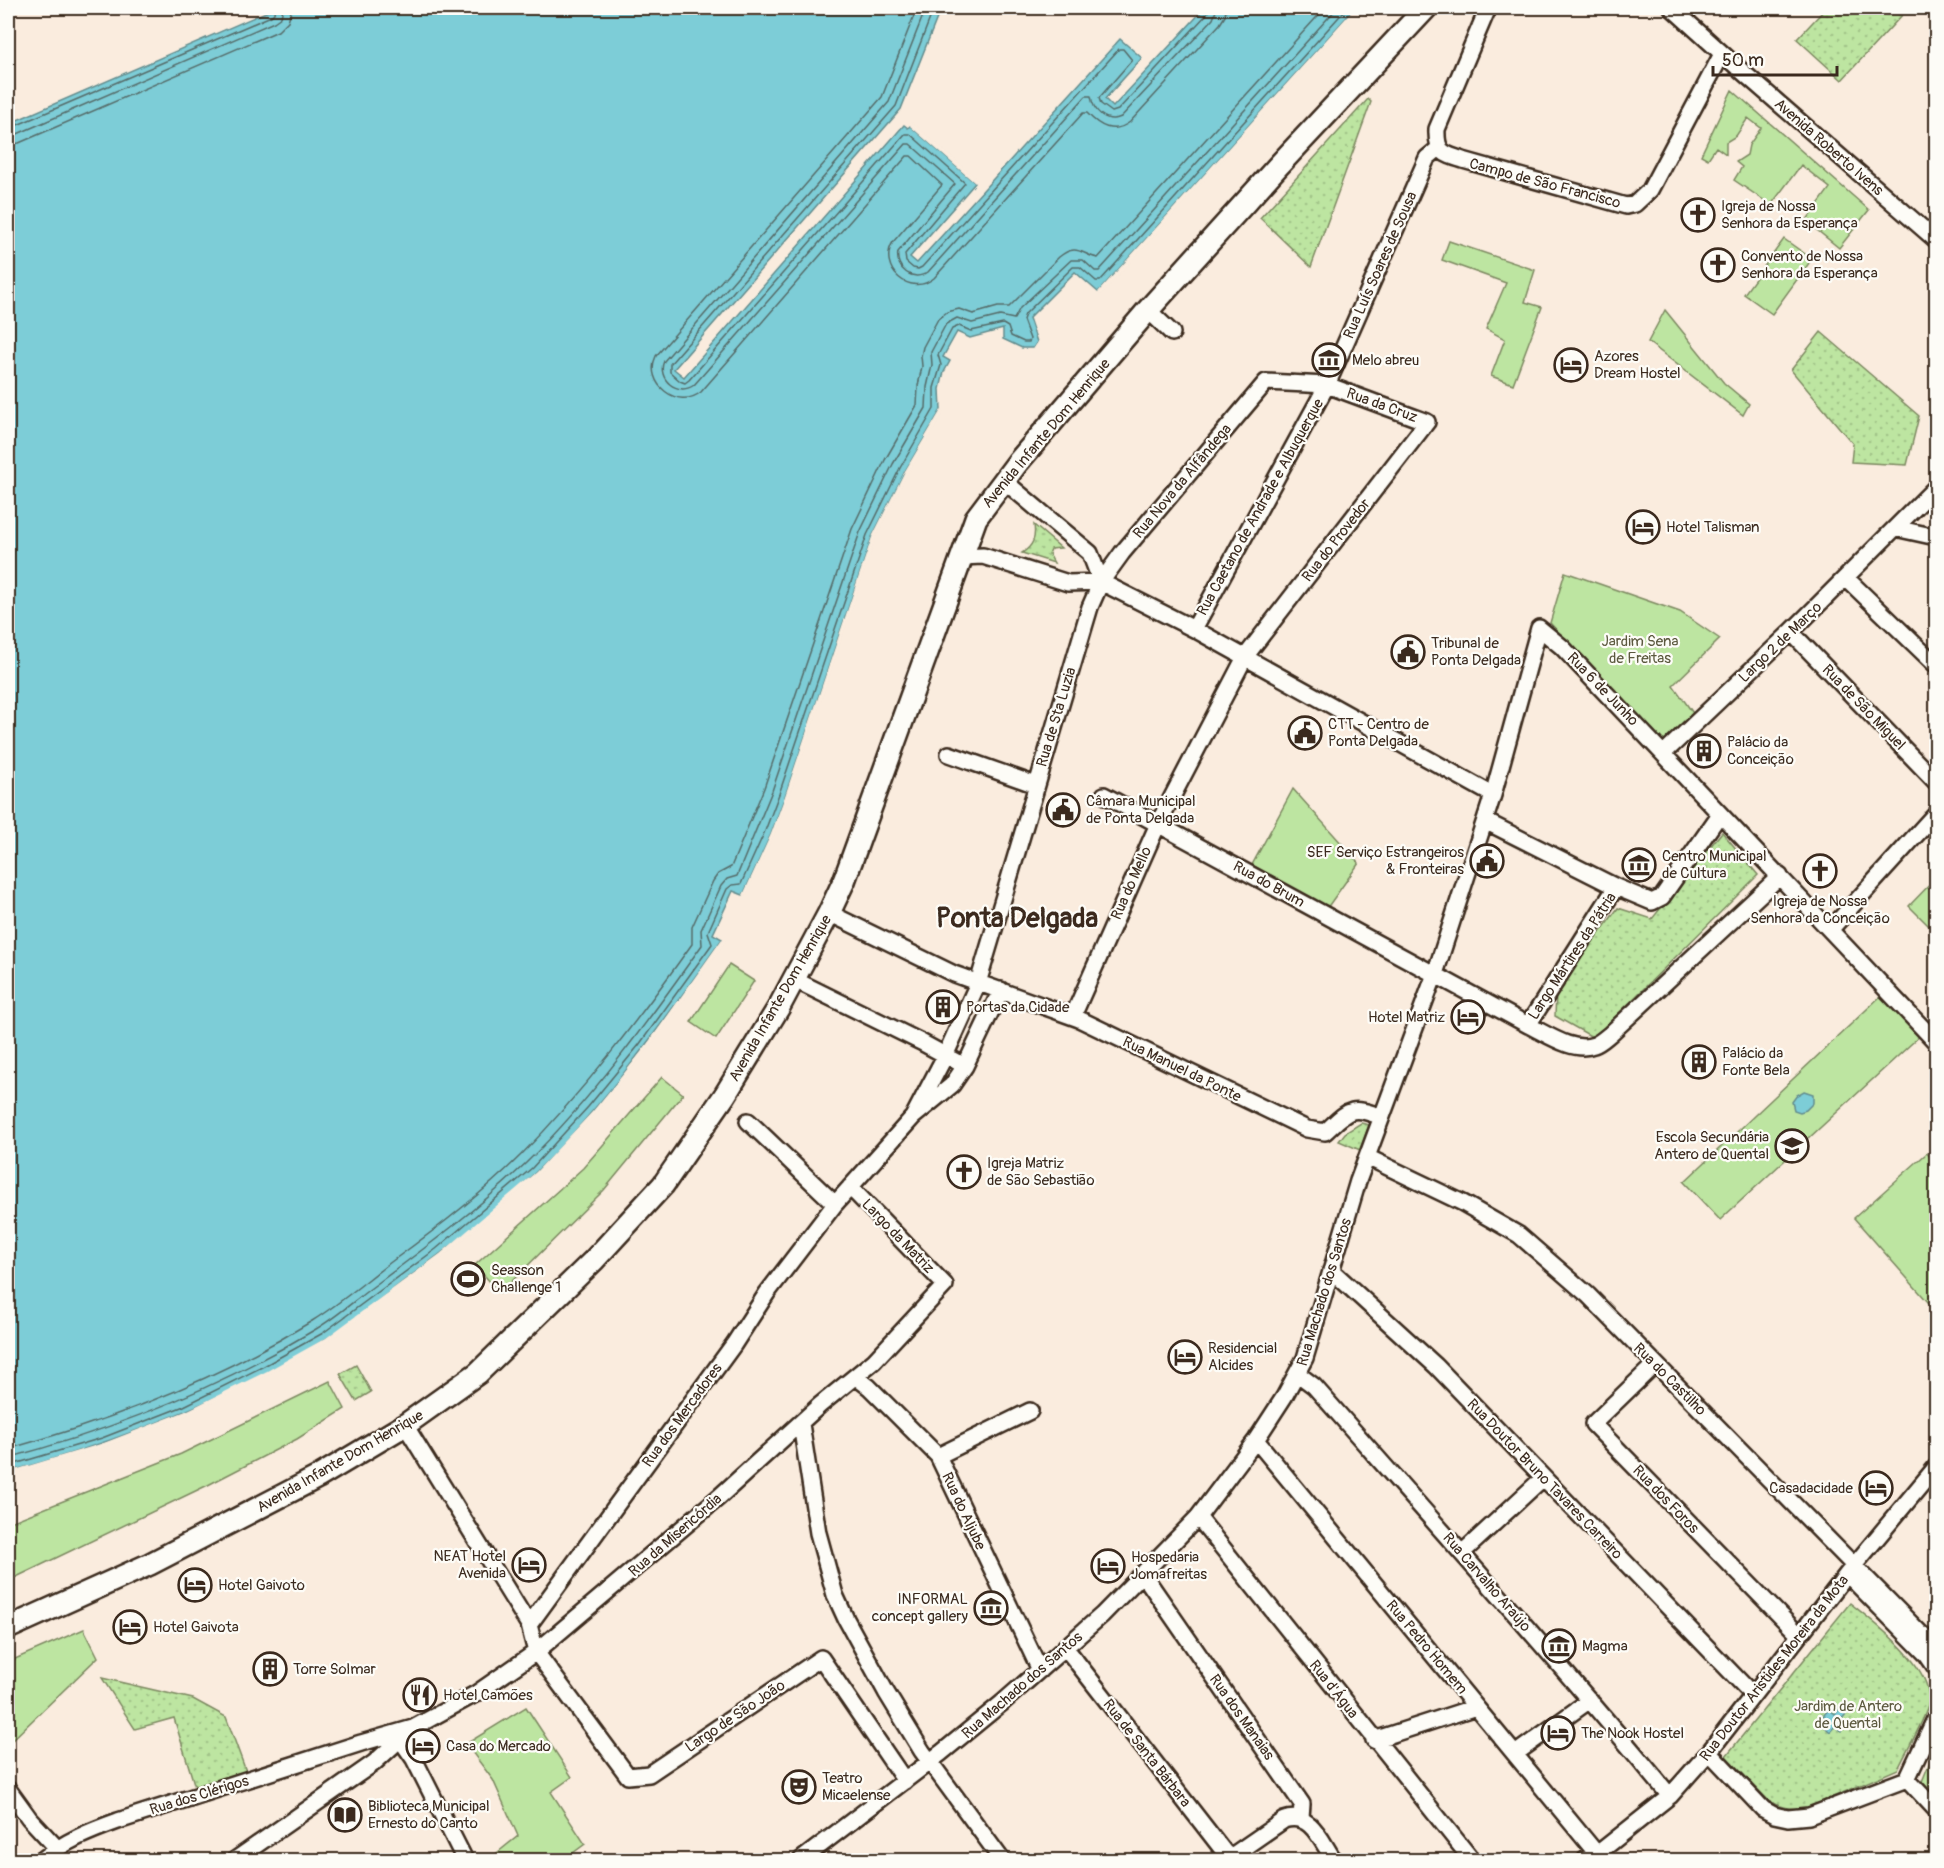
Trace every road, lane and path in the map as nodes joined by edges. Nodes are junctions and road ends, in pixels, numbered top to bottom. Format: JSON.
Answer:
{"nodes":[{"id":1,"x":1426,"y":8,"type":"edge"},
{"id":2,"x":1488,"y":8,"type":"edge"},
{"id":3,"x":1672,"y":8,"type":"edge"},
{"id":4,"x":1722,"y":54,"type":"junction"},
{"id":5,"x":1439,"y":148,"type":"junction"},
{"id":6,"x":1936,"y":240,"type":"edge"},
{"id":7,"x":1148,"y":310,"type":"junction"},
{"id":8,"x":1172,"y":333,"type":"dead end"},
{"id":9,"x":1266,"y":382,"type":"joint"},
{"id":10,"x":1327,"y":385,"type":"junction"},
{"id":11,"x":1427,"y":422,"type":"joint"},
{"id":12,"x":1003,"y":480,"type":"junction"},
{"id":13,"x":1936,"y":487,"type":"edge"},
{"id":14,"x":1895,"y":528,"type":"junction"},
{"id":15,"x":1936,"y":537,"type":"edge"},
{"id":16,"x":961,"y":557,"type":"junction"},
{"id":17,"x":1846,"y":578,"type":"junction"},
{"id":18,"x":1101,"y":582,"type":"junction"},
{"id":19,"x":1539,"y":628,"type":"joint"},
{"id":20,"x":1194,"y":629,"type":"junction"},
{"id":21,"x":1791,"y":632,"type":"junction"},
{"id":22,"x":1245,"y":657,"type":"junction"},
{"id":23,"x":1936,"y":665,"type":"edge"},
{"id":24,"x":1664,"y":753,"type":"junction"},
{"id":25,"x":949,"y":754,"type":"dead end"},
{"id":26,"x":1936,"y":782,"type":"edge"},
{"id":27,"x":1036,"y":785,"type":"junction"},
{"id":28,"x":1104,"y":795,"type":"dead end"},
{"id":29,"x":1493,"y":795,"type":"junction"},
{"id":30,"x":1936,"y":813,"type":"edge"},
{"id":31,"x":1720,"y":814,"type":"junction"},
{"id":32,"x":1485,"y":821,"type":"junction"},
{"id":33,"x":1158,"y":824,"type":"junction"},
{"id":34,"x":1780,"y":876,"type":"junction"},
{"id":35,"x":1616,"y":887,"type":"junction"},
{"id":36,"x":829,"y":913,"type":"junction"},
{"id":37,"x":1831,"y":929,"type":"junction"},
{"id":38,"x":1435,"y":974,"type":"junction"},
{"id":39,"x":795,"y":980,"type":"junction"},
{"id":40,"x":978,"y":983,"type":"junction"},
{"id":41,"x":1001,"y":990,"type":"junction"},
{"id":42,"x":1073,"y":1016,"type":"junction"},
{"id":43,"x":1528,"y":1025,"type":"junction"},
{"id":44,"x":1936,"y":1042,"type":"edge"},
{"id":45,"x":945,"y":1056,"type":"junction"},
{"id":46,"x":965,"y":1066,"type":"junction"},
{"id":47,"x":1381,"y":1116,"type":"junction"},
{"id":48,"x":913,"y":1117,"type":"junction"},
{"id":49,"x":748,"y":1121,"type":"dead end"},
{"id":50,"x":1367,"y":1157,"type":"junction"},
{"id":51,"x":850,"y":1187,"type":"junction"},
{"id":52,"x":835,"y":1204,"type":"junction"},
{"id":53,"x":1331,"y":1270,"type":"junction"},
{"id":54,"x":945,"y":1285,"type":"joint"},
{"id":55,"x":1655,"y":1364,"type":"junction"},
{"id":56,"x":1298,"y":1374,"type":"junction"},
{"id":57,"x":856,"y":1377,"type":"junction"},
{"id":58,"x":1030,"y":1411,"type":"dead end"},
{"id":59,"x":806,"y":1419,"type":"junction"},
{"id":60,"x":405,"y":1425,"type":"junction"},
{"id":61,"x":1256,"y":1440,"type":"junction"},
{"id":62,"x":938,"y":1456,"type":"junction"},
{"id":63,"x":1936,"y":1467,"type":"edge"},
{"id":64,"x":1543,"y":1478,"type":"junction"},
{"id":65,"x":1198,"y":1516,"type":"junction"},
{"id":66,"x":1461,"y":1553,"type":"junction"},
{"id":67,"x":1851,"y":1570,"type":"junction"},
{"id":68,"x":1143,"y":1574,"type":"junction"},
{"id":69,"x":529,"y":1626,"type":"junction"},
{"id":70,"x":8,"y":1628,"type":"edge"},
{"id":71,"x":1799,"y":1635,"type":"junction"},
{"id":72,"x":1065,"y":1647,"type":"junction"},
{"id":73,"x":1936,"y":1649,"type":"edge"},
{"id":74,"x":536,"y":1652,"type":"junction"},
{"id":75,"x":1936,"y":1668,"type":"edge"},
{"id":76,"x":1040,"y":1670,"type":"junction"},
{"id":77,"x":1753,"y":1695,"type":"junction"},
{"id":78,"x":1590,"y":1700,"type":"junction"},
{"id":79,"x":1476,"y":1707,"type":"junction"},
{"id":80,"x":1936,"y":1717,"type":"edge"},
{"id":81,"x":413,"y":1728,"type":"junction"},
{"id":82,"x":400,"y":1739,"type":"junction"},
{"id":83,"x":1374,"y":1740,"type":"junction"},
{"id":84,"x":362,"y":1743,"type":"junction"},
{"id":85,"x":1709,"y":1752,"type":"junction"},
{"id":86,"x":1515,"y":1754,"type":"junction"},
{"id":87,"x":929,"y":1762,"type":"junction"},
{"id":88,"x":374,"y":1763,"type":"junction"},
{"id":89,"x":1907,"y":1779,"type":"junction"},
{"id":90,"x":905,"y":1781,"type":"junction"},
{"id":91,"x":8,"y":1789,"type":"edge"},
{"id":92,"x":1670,"y":1797,"type":"junction"},
{"id":93,"x":1936,"y":1810,"type":"edge"},
{"id":94,"x":1301,"y":1818,"type":"junction"},
{"id":95,"x":57,"y":1848,"type":"junction"},
{"id":96,"x":1595,"y":1858,"type":"edge"},
{"id":97,"x":1228,"y":1859,"type":"edge"},
{"id":98,"x":42,"y":1860,"type":"edge"},
{"id":99,"x":235,"y":1860,"type":"edge"},
{"id":100,"x":465,"y":1860,"type":"edge"},
{"id":101,"x":801,"y":1860,"type":"edge"},
{"id":102,"x":1002,"y":1860,"type":"edge"},
{"id":103,"x":1334,"y":1860,"type":"edge"},
{"id":104,"x":1472,"y":1860,"type":"edge"}],
"edges":[{"from":1,"to":7,"type":"main road","name":"Avenida Infante Dom Henrique"},
{"from":2,"to":5,"type":"street"},
{"from":3,"to":4,"type":"street"},
{"from":4,"to":5,"type":"street","name":"Campo de São Francisco"},
{"from":4,"to":6,"type":"street","name":"Avenida Roberto Ivens"},
{"from":5,"to":10,"type":"street","name":"Rua Luís Soares de Sousa"},
{"from":7,"to":8,"type":"street"},
{"from":7,"to":12,"type":"main road","name":"Avenida Infante Dom Henrique"},
{"from":9,"to":10,"type":"street","name":"Rua da Cruz"},
{"from":9,"to":18,"type":"street","name":"Rua Nova da Alfândega"},
{"from":10,"to":11,"type":"street","name":"Rua da Cruz"},
{"from":10,"to":20,"type":"street","name":"Rua Caetano de Andrade e Albuquerque"},
{"from":11,"to":22,"type":"street","name":"Rua do Provedor"},
{"from":12,"to":16,"type":"main road","name":"Avenida Infante Dom Henrique"},
{"from":12,"to":18,"type":"street"},
{"from":13,"to":14,"type":"street","name":"Largo 2 de Março"},
{"from":14,"to":15,"type":"street"},
{"from":14,"to":17,"type":"street","name":"Largo 2 de Março"},
{"from":16,"to":18,"type":"street"},
{"from":16,"to":36,"type":"main road","name":"Avenida Infante Dom Henrique"},
{"from":17,"to":21,"type":"street","name":"Largo 2 de Março"},
{"from":17,"to":23,"type":"street"},
{"from":18,"to":20,"type":"street"},
{"from":18,"to":27,"type":"street","name":"Rua de Sta Luzia"},
{"from":19,"to":24,"type":"street","name":"Rua 6 de Junho"},
{"from":19,"to":29,"type":"street","name":"Rua Machado dos Santos"},
{"from":20,"to":22,"type":"street"},
{"from":21,"to":24,"type":"street","name":"Largo 2 de Março"},
{"from":21,"to":26,"type":"street","name":"Rua de São Miguel"},
{"from":22,"to":29,"type":"street"},
{"from":22,"to":33,"type":"street","name":"Rua do Mello"},
{"from":24,"to":31,"type":"street","name":"Rua 6 de Junho"},
{"from":25,"to":27,"type":"street"},
{"from":27,"to":40,"type":"street","name":"Rua de Sta Luzia"},
{"from":28,"to":33,"type":"street","name":"Rua do Brum"},
{"from":29,"to":32,"type":"street","name":"Rua Machado dos Santos"},
{"from":30,"to":37,"type":"street"},
{"from":31,"to":34,"type":"street","name":"Rua 6 de Junho"},
{"from":31,"to":35,"type":"street"},
{"from":32,"to":35,"type":"street"},
{"from":32,"to":38,"type":"street","name":"Rua Machado dos Santos"},
{"from":33,"to":38,"type":"street","name":"Rua do Brum"},
{"from":33,"to":42,"type":"street","name":"Rua do Mello"},
{"from":34,"to":37,"type":"street","name":"Rua 6 de Junho"},
{"from":34,"to":43,"type":"street","name":"Rua do Brum"},
{"from":35,"to":43,"type":"street","name":"Largo Mártires da Pátria"},
{"from":36,"to":39,"type":"main road","name":"Avenida Infante Dom Henrique"},
{"from":36,"to":40,"type":"street","name":"Rua Manuel da Ponte"},
{"from":37,"to":44,"type":"street","name":"Rua 6 de Junho"},
{"from":38,"to":43,"type":"street","name":"Rua do Brum"},
{"from":38,"to":47,"type":"street","name":"Rua Machado dos Santos"},
{"from":39,"to":45,"type":"street"},
{"from":39,"to":60,"type":"main road","name":"Avenida Infante Dom Henrique"},
{"from":40,"to":41,"type":"street","name":"Rua Manuel da Ponte"},
{"from":40,"to":45,"type":"street","name":"Largo da Matriz"},
{"from":41,"to":42,"type":"street","name":"Rua Manuel da Ponte"},
{"from":41,"to":46,"type":"street","name":"Largo da Matriz"},
{"from":42,"to":47,"type":"street","name":"Rua Manuel da Ponte"},
{"from":45,"to":46,"type":"street"},
{"from":45,"to":48,"type":"street","name":"Largo da Matriz"},
{"from":46,"to":48,"type":"street","name":"Largo da Matriz"},
{"from":47,"to":50,"type":"street","name":"Rua Machado dos Santos"},
{"from":48,"to":51,"type":"street","name":"Largo da Matriz"},
{"from":49,"to":52,"type":"street"},
{"from":50,"to":53,"type":"street","name":"Rua Machado dos Santos"},
{"from":50,"to":55,"type":"street","name":"Rua do Castilho"},
{"from":51,"to":52,"type":"street","name":"Largo da Matriz"},
{"from":51,"to":54,"type":"street","name":"Largo da Matriz"},
{"from":52,"to":69,"type":"street","name":"Rua dos Mercadores"},
{"from":53,"to":56,"type":"street","name":"Rua Machado dos Santos"},
{"from":53,"to":64,"type":"street","name":"Rua Doutor Bruno Tavares Carreiro"},
{"from":54,"to":57,"type":"street","name":"Rua da Misericórdia"},
{"from":55,"to":67,"type":"street","name":"Rua do Castilho"},
{"from":55,"to":71,"type":"street","name":"Rua dos Foros"},
{"from":56,"to":61,"type":"street","name":"Rua Machado dos Santos"},
{"from":56,"to":66,"type":"street","name":"Rua Carvalho Araújo"},
{"from":57,"to":59,"type":"street","name":"Rua da Misericórdia"},
{"from":57,"to":62,"type":"street","name":"Rua do Aljube"},
{"from":58,"to":62,"type":"street"},
{"from":59,"to":74,"type":"street","name":"Rua da Misericórdia"},
{"from":59,"to":87,"type":"street"},
{"from":60,"to":69,"type":"street"},
{"from":60,"to":70,"type":"main road","name":"Avenida Infante Dom Henrique"},
{"from":61,"to":65,"type":"street","name":"Rua Machado dos Santos"},
{"from":61,"to":79,"type":"street","name":"Rua Pedro Homem"},
{"from":62,"to":76,"type":"street","name":"Rua do Aljube"},
{"from":63,"to":67,"type":"street","name":"Rua Doutor Aristides Moreira da Mota"},
{"from":64,"to":66,"type":"street"},
{"from":64,"to":77,"type":"street","name":"Rua Doutor Bruno Tavares Carreiro"},
{"from":65,"to":68,"type":"street","name":"Rua Machado dos Santos"},
{"from":65,"to":83,"type":"street","name":"Rua d'Água"},
{"from":66,"to":78,"type":"street","name":"Rua Carvalho Araújo"},
{"from":67,"to":71,"type":"street","name":"Rua Doutor Aristides Moreira da Mota"},
{"from":67,"to":73,"type":"street","name":"Rua do Castilho"},
{"from":67,"to":75,"type":"street"},
{"from":68,"to":72,"type":"street","name":"Rua Machado dos Santos"},
{"from":68,"to":94,"type":"street","name":"Rua dos Manaias"},
{"from":69,"to":74,"type":"street"},
{"from":71,"to":77,"type":"street","name":"Rua Doutor Aristides Moreira da Mota"},
{"from":72,"to":76,"type":"street","name":"Rua Machado dos Santos"},
{"from":72,"to":97,"type":"street","name":"Rua de Santa Bárbara"},
{"from":74,"to":81,"type":"street","name":"Rua da Misericórdia"},
{"from":74,"to":90,"type":"street","name":"Largo de São João"},
{"from":76,"to":87,"type":"street","name":"Rua Machado dos Santos"},
{"from":77,"to":85,"type":"street","name":"Rua Doutor Aristides Moreira da Mota"},
{"from":78,"to":86,"type":"street"},
{"from":78,"to":92,"type":"street","name":"Rua Carvalho Araújo"},
{"from":79,"to":83,"type":"street"},
{"from":79,"to":86,"type":"street","name":"Rua Pedro Homem"},
{"from":80,"to":89,"type":"street"},
{"from":81,"to":82,"type":"street"},
{"from":81,"to":84,"type":"street","name":"Rua dos Clérigos"},
{"from":82,"to":88,"type":"street"},
{"from":82,"to":100,"type":"street"},
{"from":83,"to":104,"type":"street","name":"Rua d'Água"},
{"from":84,"to":88,"type":"street"},
{"from":84,"to":95,"type":"street","name":"Rua dos Clérigos"},
{"from":85,"to":89,"type":"street"},
{"from":85,"to":92,"type":"street","name":"Rua Doutor Aristides Moreira da Mota"},
{"from":86,"to":96,"type":"street","name":"Rua Pedro Homem"},
{"from":87,"to":90,"type":"street","name":"Rua Machado dos Santos"},
{"from":87,"to":102,"type":"street"},
{"from":88,"to":99,"type":"street"},
{"from":89,"to":93,"type":"street"},
{"from":90,"to":101,"type":"street","name":"Rua Machado dos Santos"},
{"from":91,"to":95,"type":"street"},
{"from":92,"to":96,"type":"street","name":"Rua Doutor Aristides Moreira da Mota"},
{"from":94,"to":97,"type":"street"},
{"from":94,"to":103,"type":"street","name":"Rua dos Manaias"},
{"from":95,"to":98,"type":"street","name":"Rua dos Clérigos"}]}
